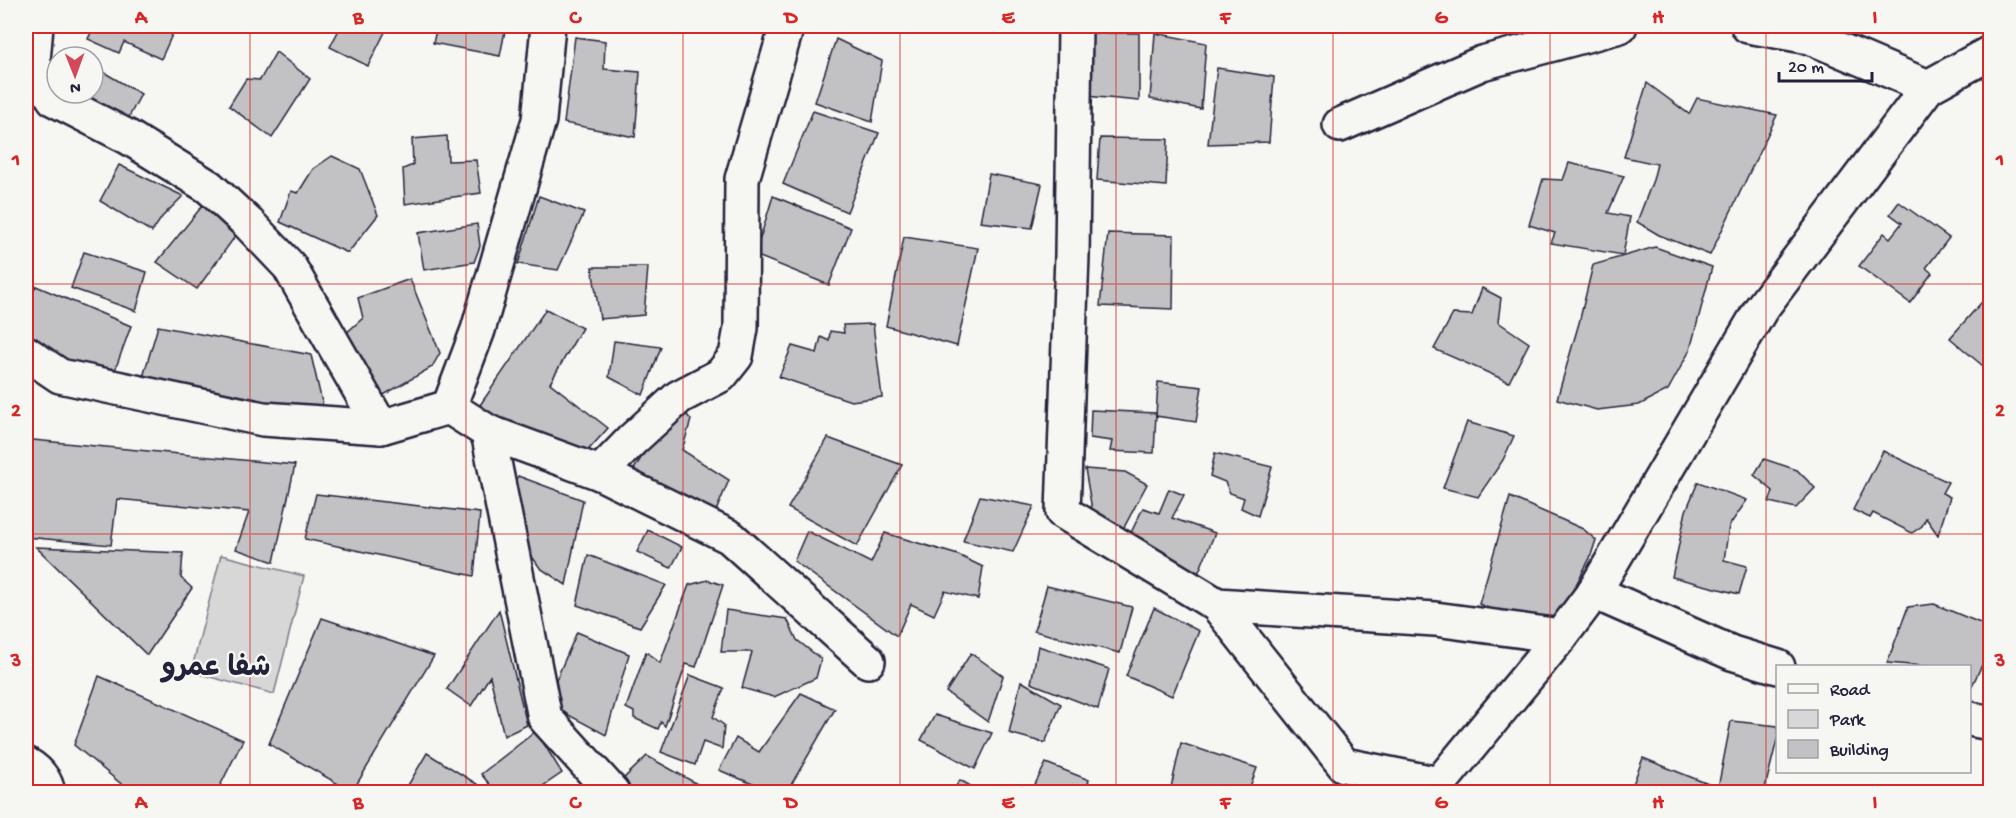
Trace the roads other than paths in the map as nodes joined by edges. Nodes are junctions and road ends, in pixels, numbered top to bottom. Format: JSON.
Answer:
{"nodes":[{"id":1,"x":36,"y":26,"type":"edge"},
{"id":2,"x":548,"y":26,"type":"edge"},
{"id":3,"x":788,"y":26,"type":"edge"},
{"id":4,"x":1075,"y":26,"type":"edge"},
{"id":5,"x":1620,"y":26,"type":"edge"},
{"id":6,"x":1748,"y":26,"type":"edge"},
{"id":7,"x":1990,"y":53,"type":"edge"},
{"id":8,"x":1928,"y":87,"type":"junction"},
{"id":9,"x":1340,"y":125,"type":"dead end"},
{"id":10,"x":26,"y":353,"type":"edge"},
{"id":11,"x":449,"y":407,"type":"junction"},
{"id":12,"x":381,"y":427,"type":"junction"},
{"id":13,"x":488,"y":432,"type":"junction"},
{"id":14,"x":600,"y":473,"type":"junction"},
{"id":15,"x":1594,"y":592,"type":"junction"},
{"id":16,"x":1217,"y":605,"type":"junction"},
{"id":17,"x":1561,"y":636,"type":"junction"},
{"id":18,"x":868,"y":661,"type":"dead end"},
{"id":19,"x":1776,"y":666,"type":"edge"},
{"id":20,"x":1971,"y":719,"type":"edge"},
{"id":21,"x":1990,"y":723,"type":"edge"},
{"id":22,"x":1439,"y":788,"type":"edge"},
{"id":23,"x":612,"y":792,"type":"edge"}],
"edges":[{"from":1,"to":12,"type":"street"},
{"from":2,"to":11,"type":"street"},
{"from":3,"to":14,"type":"street"},
{"from":4,"to":16,"type":"street"},
{"from":5,"to":9,"type":"street"},
{"from":6,"to":8,"type":"street"},
{"from":7,"to":8,"type":"street"},
{"from":8,"to":15,"type":"street"},
{"from":10,"to":12,"type":"street"},
{"from":11,"to":12,"type":"street"},
{"from":11,"to":13,"type":"street"},
{"from":13,"to":14,"type":"street"},
{"from":13,"to":23,"type":"street"},
{"from":14,"to":18,"type":"street"},
{"from":15,"to":17,"type":"street"},
{"from":15,"to":19,"type":"street"},
{"from":16,"to":17,"type":"street"},
{"from":16,"to":22,"type":"street"},
{"from":17,"to":22,"type":"street"},
{"from":20,"to":21,"type":"street"}]}
